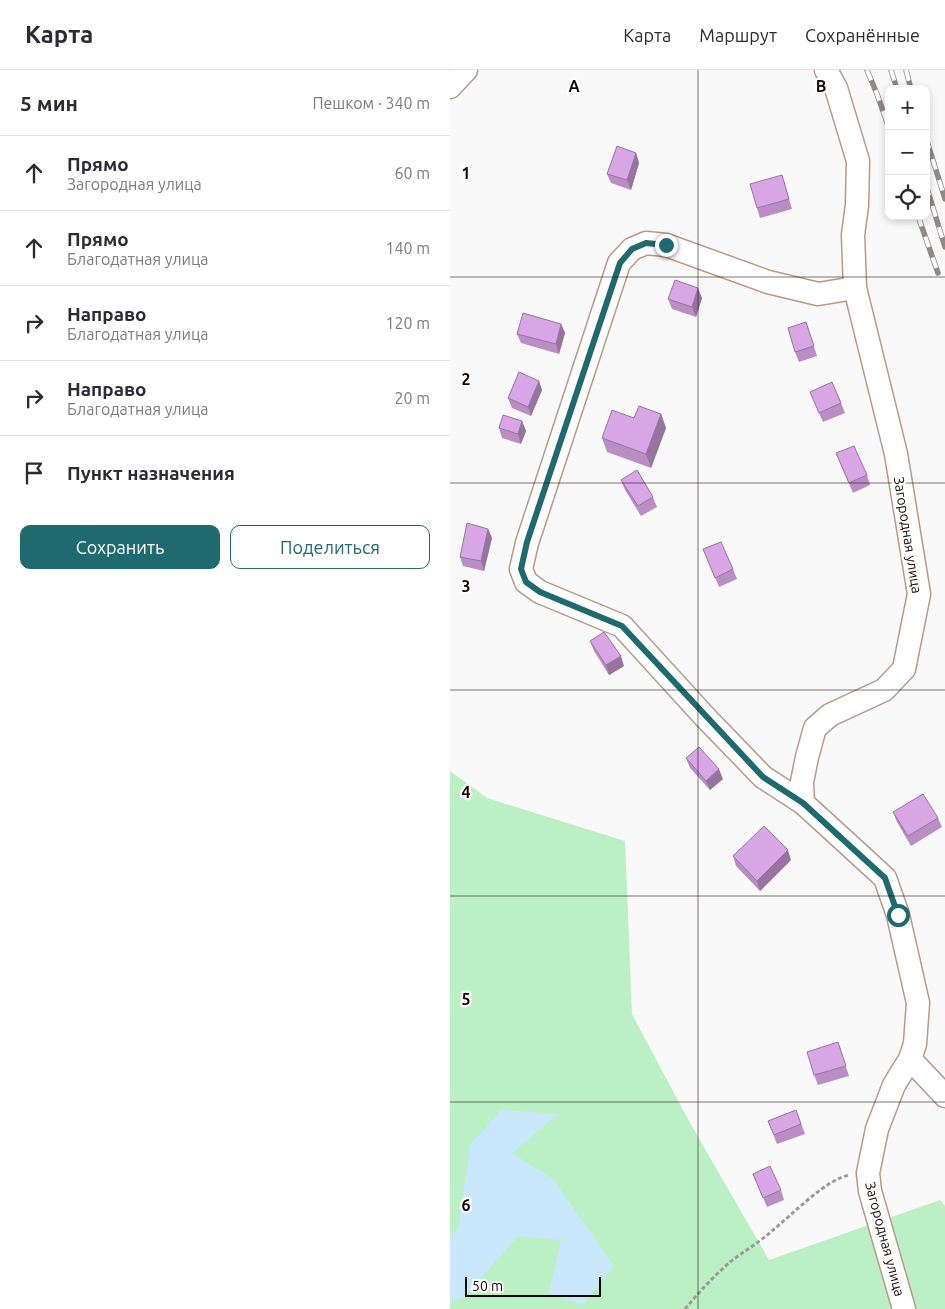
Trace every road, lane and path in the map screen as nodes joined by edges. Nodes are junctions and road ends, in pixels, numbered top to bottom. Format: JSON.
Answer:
{"nodes":[{"id":1,"x":466,"y":70,"type":"edge"},
{"id":2,"x":826,"y":70,"type":"edge"},
{"id":3,"x":450,"y":87,"type":"edge"},
{"id":4,"x":855,"y":288,"type":"junction"},
{"id":5,"x":803,"y":803,"type":"junction"},
{"id":6,"x":910,"y":1059,"type":"junction"},
{"id":7,"x":945,"y":1096,"type":"edge"},
{"id":8,"x":868,"y":1173,"type":"junction"},
{"id":9,"x":685,"y":1309,"type":"edge"},
{"id":10,"x":904,"y":1309,"type":"edge"}],
"edges":[{"from":1,"to":3,"type":"street"},
{"from":2,"to":4,"type":"street","name":"Загородная улица"},
{"from":4,"to":5,"type":"street","name":"Загородная улица"},
{"from":4,"to":5,"type":"street"},
{"from":5,"to":6,"type":"street","name":"Загородная улица"},
{"from":6,"to":7,"type":"street"},
{"from":6,"to":8,"type":"street","name":"Загородная улица"},
{"from":8,"to":9,"type":"path"},
{"from":8,"to":10,"type":"street","name":"Загородная улица"}]}
